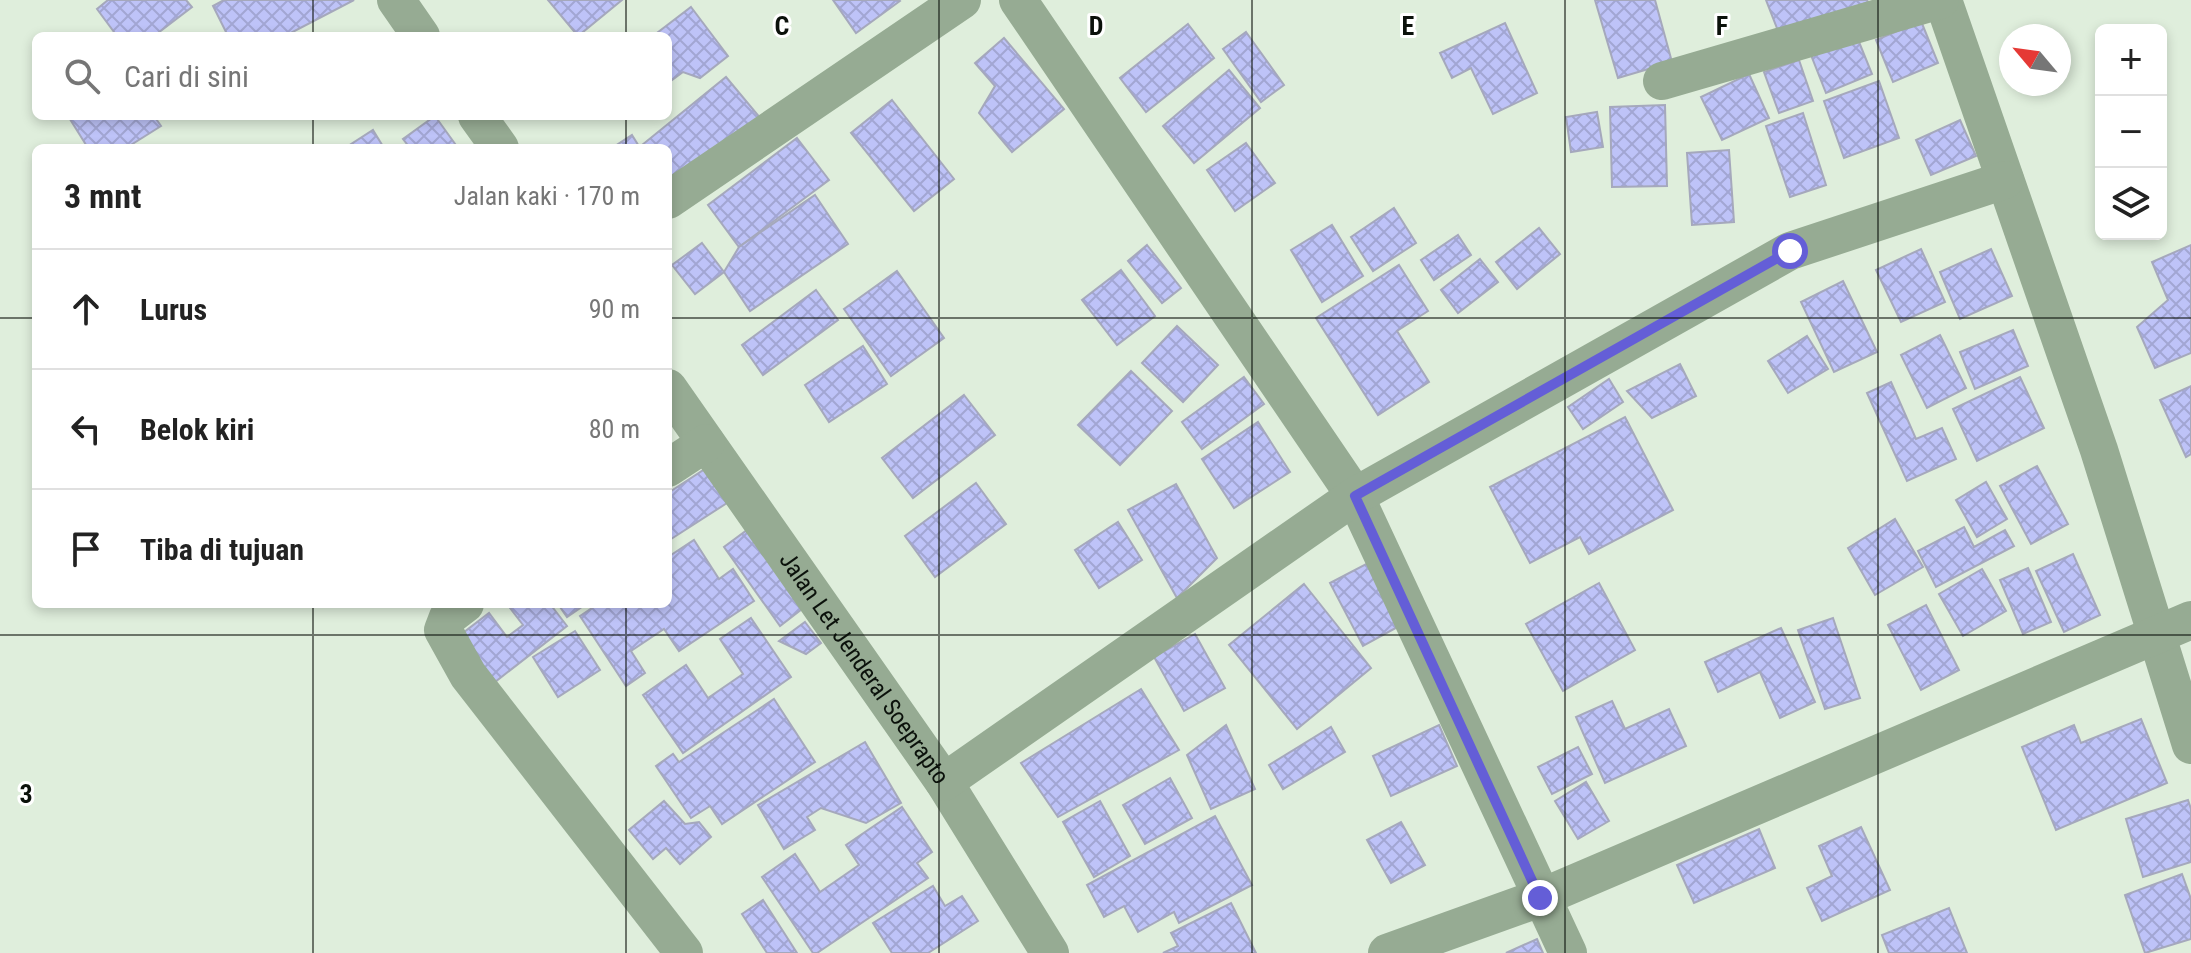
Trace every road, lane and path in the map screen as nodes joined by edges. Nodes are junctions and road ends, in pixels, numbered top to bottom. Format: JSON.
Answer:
{"nodes":[{"id":1,"x":396,"y":0,"type":"edge"},
{"id":2,"x":962,"y":0,"type":"edge"},
{"id":3,"x":1018,"y":0,"type":"edge"},
{"id":4,"x":1941,"y":0,"type":"edge"},
{"id":5,"x":418,"y":32,"type":"edge"},
{"id":6,"x":1662,"y":81,"type":"dead end"},
{"id":7,"x":480,"y":120,"type":"edge"},
{"id":8,"x":497,"y":144,"type":"edge"},
{"id":9,"x":2005,"y":180,"type":"junction"},
{"id":10,"x":672,"y":197,"type":"edge"},
{"id":11,"x":672,"y":394,"type":"edge"},
{"id":12,"x":706,"y":443,"type":"junction"},
{"id":13,"x":672,"y":465,"type":"edge"},
{"id":14,"x":1355,"y":496,"type":"junction"},
{"id":15,"x":458,"y":608,"type":"edge"},
{"id":16,"x":2174,"y":628,"type":"edge"},
{"id":17,"x":2191,"y":745,"type":"edge"},
{"id":18,"x":944,"y":782,"type":"junction"},
{"id":19,"x":1540,"y":898,"type":"junction"},
{"id":20,"x":684,"y":953,"type":"edge"},
{"id":21,"x":1050,"y":953,"type":"edge"},
{"id":22,"x":1387,"y":953,"type":"edge"},
{"id":23,"x":1568,"y":953,"type":"edge"}],
"edges":[{"from":1,"to":5,"type":"street"},
{"from":2,"to":10,"type":"street"},
{"from":3,"to":14,"type":"street"},
{"from":4,"to":6,"type":"street"},
{"from":4,"to":9,"type":"street"},
{"from":7,"to":8,"type":"street"},
{"from":9,"to":14,"type":"street"},
{"from":9,"to":16,"type":"street"},
{"from":11,"to":12,"type":"street","name":"Jalan Let Jenderal Soeprapto"},
{"from":12,"to":13,"type":"street"},
{"from":12,"to":18,"type":"street","name":"Jalan Let Jenderal Soeprapto"},
{"from":14,"to":18,"type":"street"},
{"from":14,"to":19,"type":"street"},
{"from":15,"to":20,"type":"street"},
{"from":16,"to":17,"type":"street"},
{"from":16,"to":19,"type":"street"},
{"from":18,"to":21,"type":"street","name":"Jalan Let Jenderal Soeprapto"},
{"from":19,"to":22,"type":"street"},
{"from":19,"to":23,"type":"street"}]}
